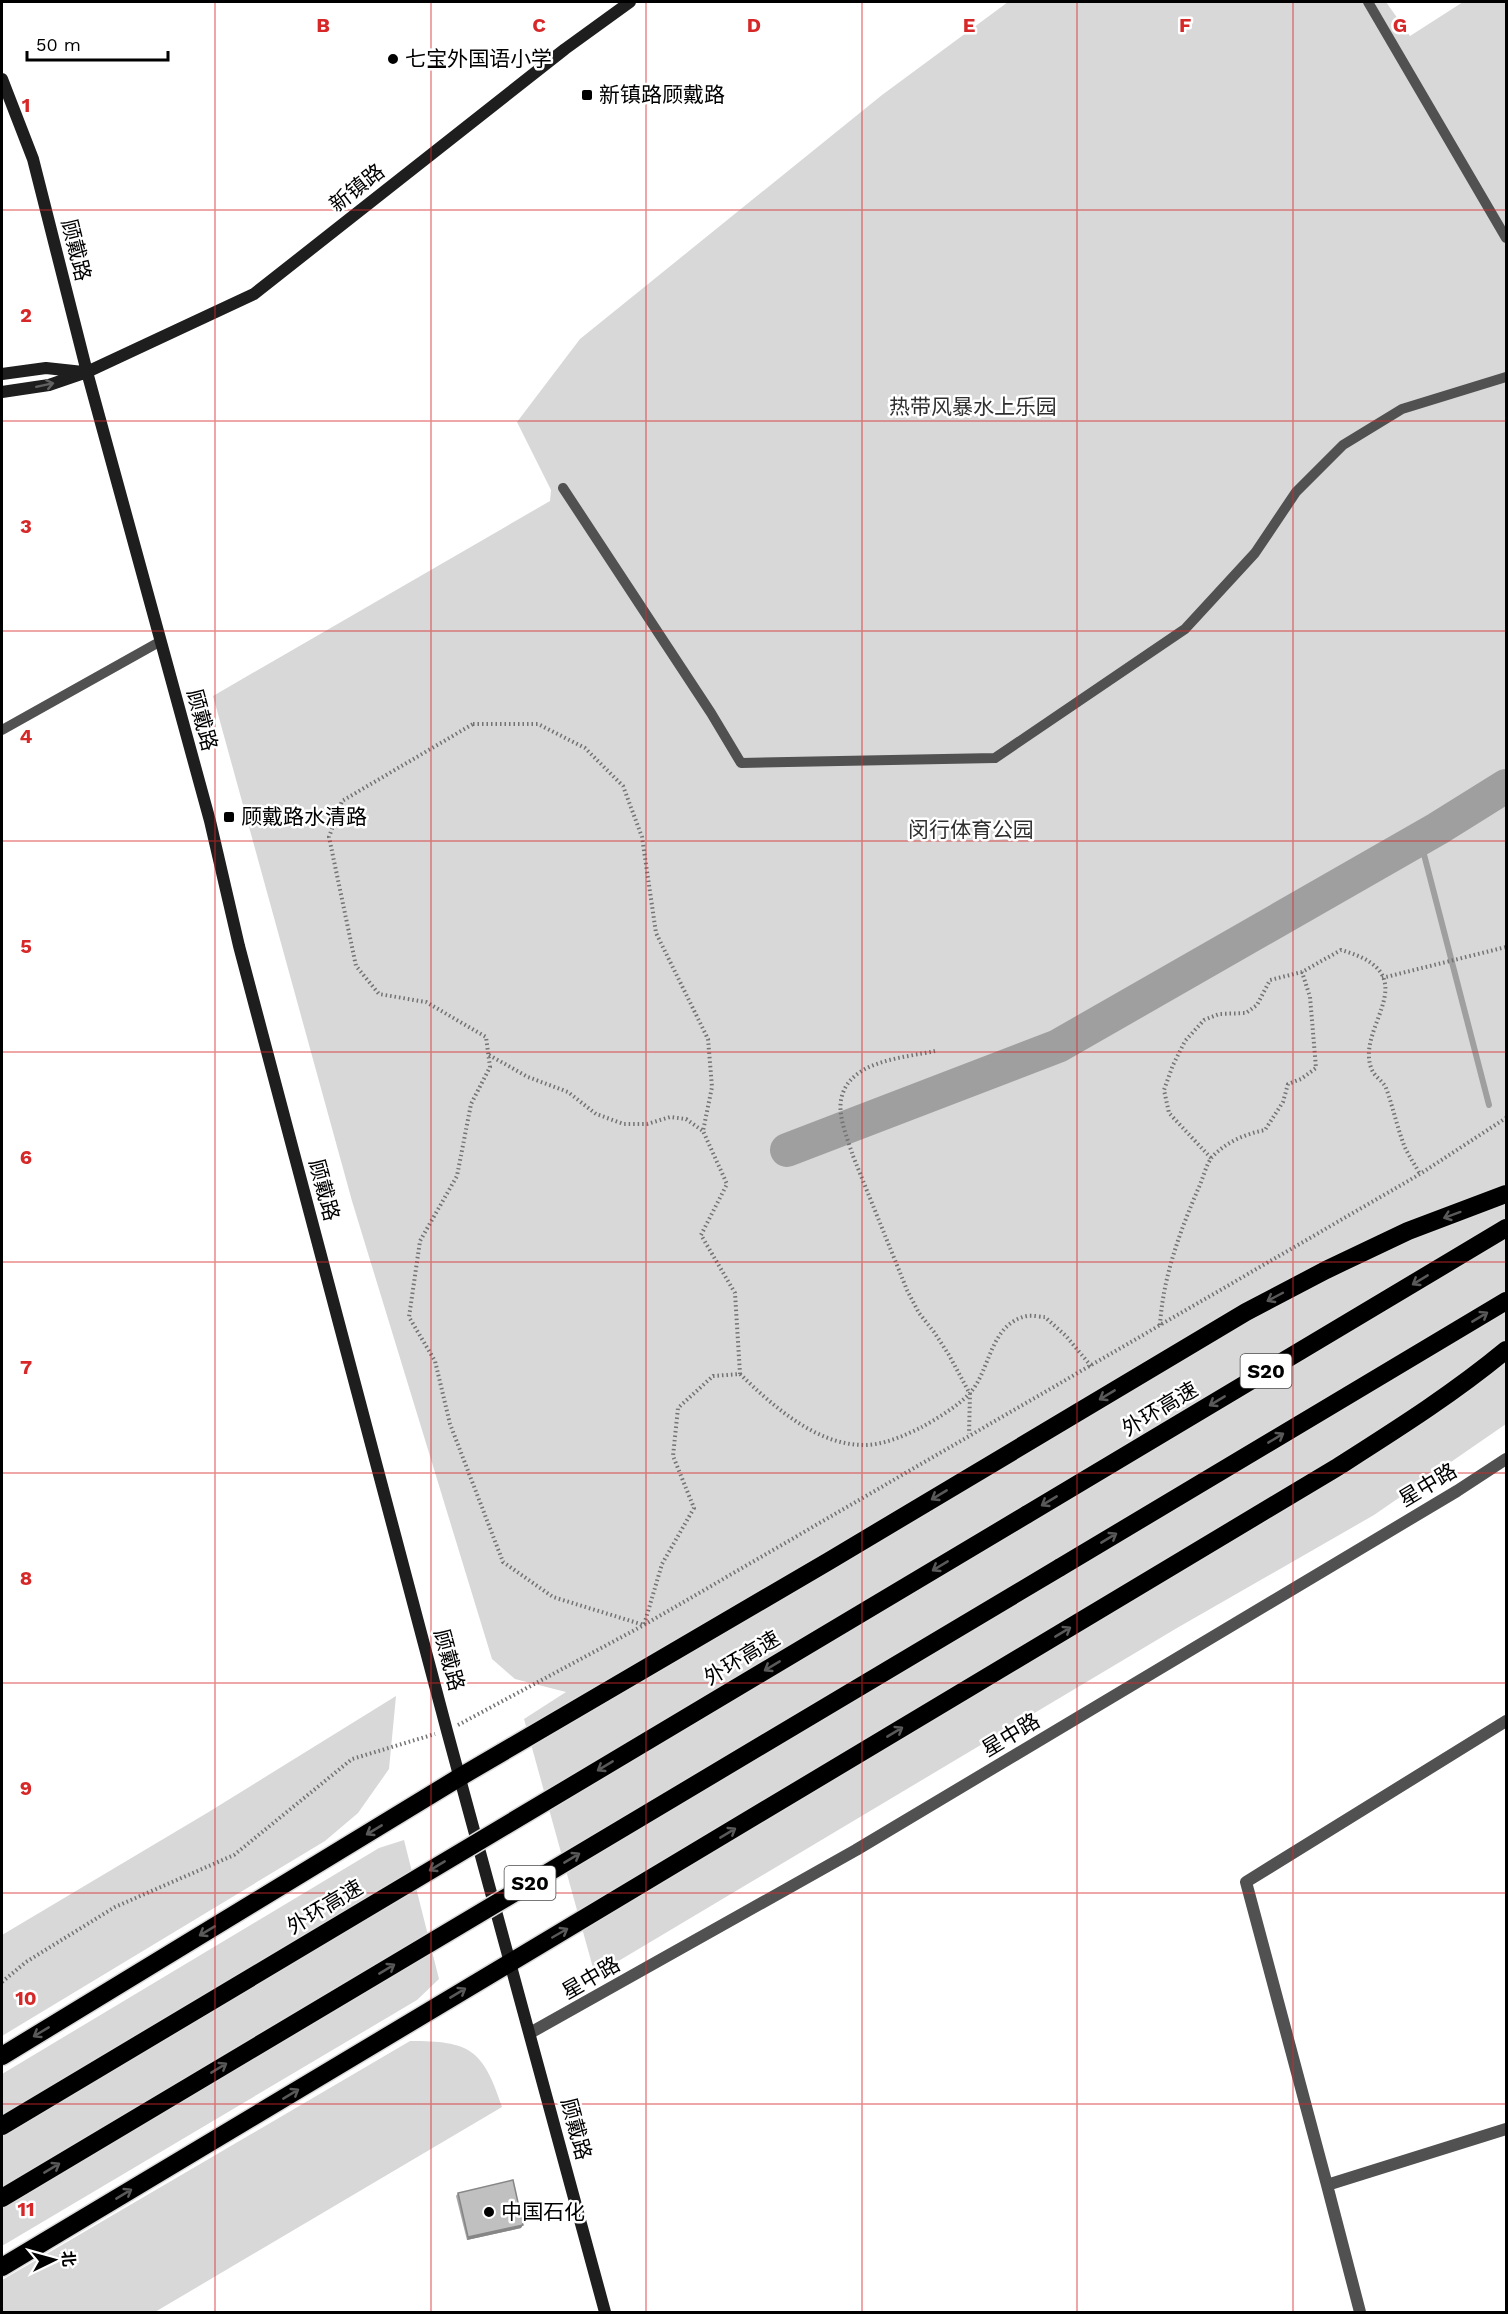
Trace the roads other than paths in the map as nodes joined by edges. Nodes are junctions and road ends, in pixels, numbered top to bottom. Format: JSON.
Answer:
{"nodes":[{"id":1,"x":630,"y":2,"type":"edge"},
{"id":2,"x":1368,"y":2,"type":"edge"},
{"id":3,"x":2,"y":79,"type":"edge"},
{"id":4,"x":1506,"y":238,"type":"edge"},
{"id":5,"x":87,"y":372,"type":"junction"},
{"id":6,"x":2,"y":374,"type":"edge"},
{"id":7,"x":1506,"y":376,"type":"edge"},
{"id":8,"x":2,"y":392,"type":"edge"},
{"id":9,"x":563,"y":488,"type":"dead end"},
{"id":10,"x":160,"y":640,"type":"junction"},
{"id":11,"x":2,"y":730,"type":"edge"},
{"id":12,"x":1506,"y":1194,"type":"edge"},
{"id":13,"x":1506,"y":1228,"type":"edge"},
{"id":14,"x":1506,"y":1301,"type":"edge"},
{"id":15,"x":1506,"y":1350,"type":"edge"},
{"id":16,"x":1506,"y":1459,"type":"edge"},
{"id":17,"x":1506,"y":1721,"type":"edge"},
{"id":18,"x":460,"y":1778,"type":"junction"},
{"id":19,"x":510,"y":1962,"type":"junction"},
{"id":20,"x":530,"y":2033,"type":"junction"},
{"id":21,"x":2,"y":2056,"type":"edge"},
{"id":22,"x":2,"y":2126,"type":"edge"},
{"id":23,"x":1506,"y":2129,"type":"edge"},
{"id":24,"x":1327,"y":2185,"type":"junction"},
{"id":25,"x":2,"y":2198,"type":"edge"},
{"id":26,"x":2,"y":2267,"type":"edge"},
{"id":27,"x":605,"y":2313,"type":"edge"},
{"id":28,"x":1360,"y":2313,"type":"edge"}],
"edges":[{"from":1,"to":5,"type":"main road","name":"新镇路"},
{"from":2,"to":4,"type":"lane"},
{"from":3,"to":5,"type":"main road","name":"顾戴路"},
{"from":5,"to":6,"type":"main road"},
{"from":8,"to":5,"type":"main road","name":"新镇路","one_way":true},
{"from":5,"to":10,"type":"main road","name":"顾戴路"},
{"from":7,"to":9,"type":"lane"},
{"from":10,"to":11,"type":"lane"},
{"from":10,"to":18,"type":"main road","name":"顾戴路"},
{"from":12,"to":18,"type":"highway","one_way":true},
{"from":13,"to":22,"type":"highway","name":"外环高速","number":"S20","one_way":true,"bridge":true},
{"from":25,"to":14,"type":"highway","number":"S20","one_way":true,"bridge":true},
{"from":19,"to":15,"type":"highway","one_way":true},
{"from":16,"to":20,"type":"street","name":"星中路"},
{"from":17,"to":24,"type":"street"},
{"from":18,"to":19,"type":"main road","name":"顾戴路"},
{"from":18,"to":21,"type":"highway","one_way":true},
{"from":19,"to":20,"type":"main road","name":"顾戴路"},
{"from":26,"to":19,"type":"highway","one_way":true},
{"from":20,"to":27,"type":"main road","name":"顾戴路"},
{"from":23,"to":24,"type":"street"},
{"from":24,"to":28,"type":"street"}]}
